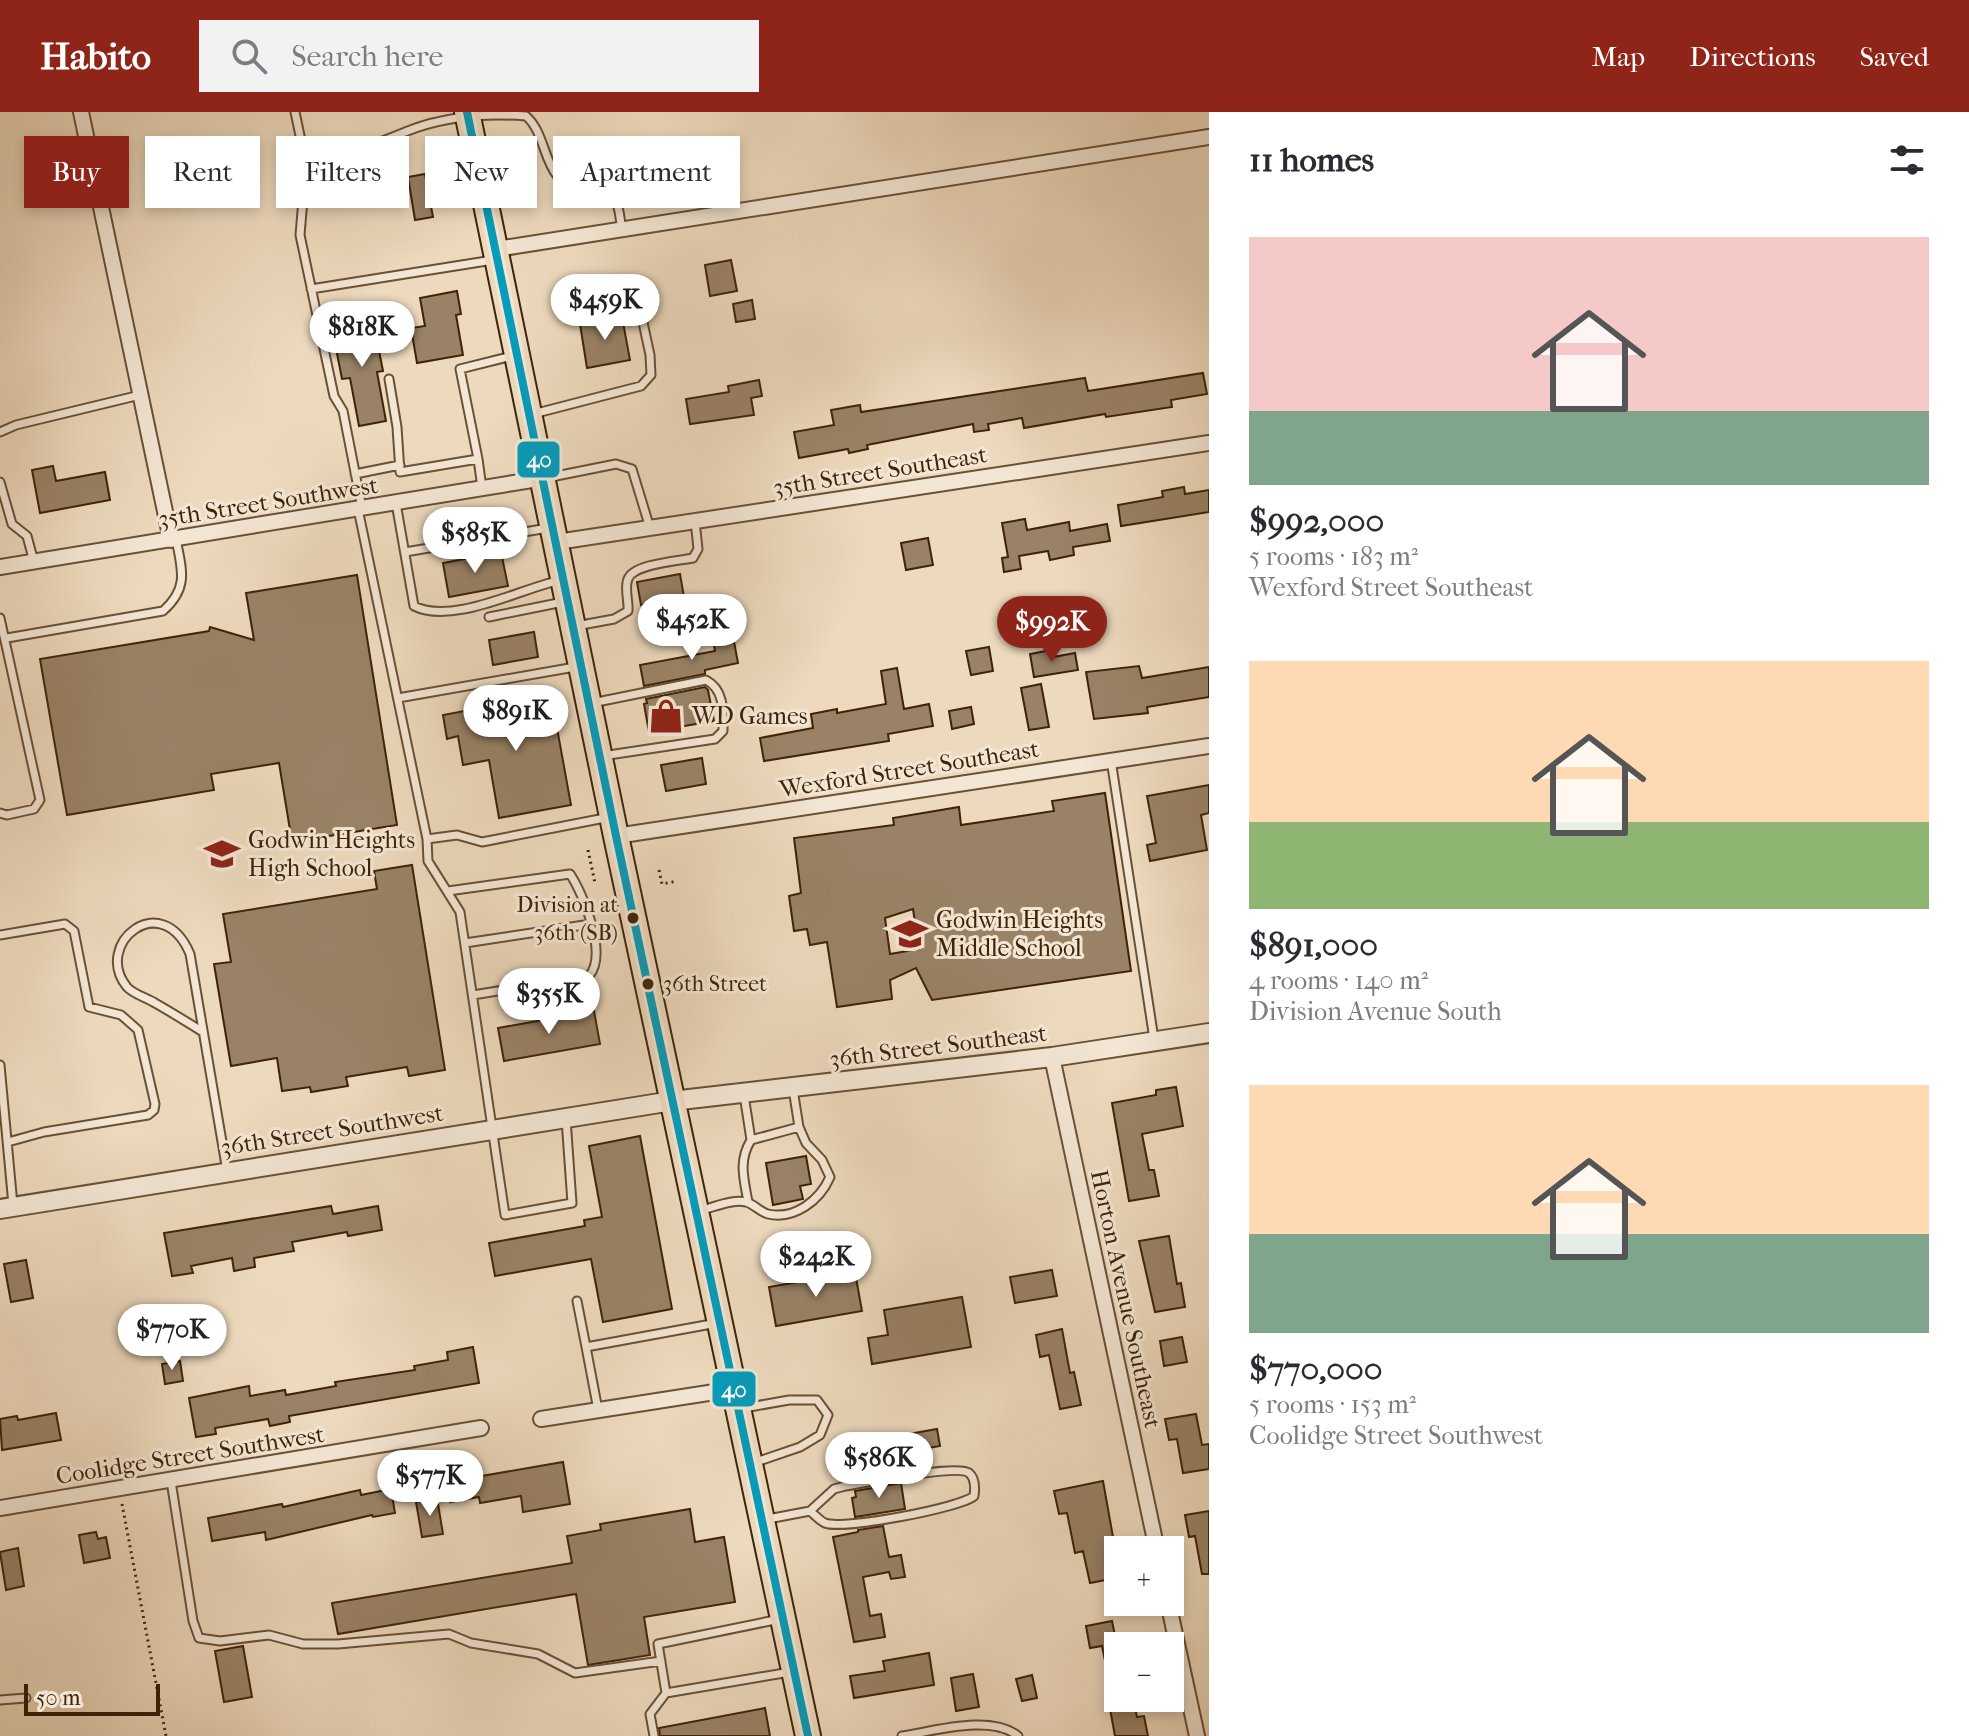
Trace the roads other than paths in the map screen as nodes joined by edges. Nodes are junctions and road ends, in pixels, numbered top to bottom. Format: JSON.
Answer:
{"nodes":[{"id":1,"x":81,"y":112,"type":"edge"},
{"id":2,"x":295,"y":112,"type":"edge"},
{"id":3,"x":467,"y":114,"type":"edge"},
{"id":4,"x":300,"y":136,"type":"edge"},
{"id":5,"x":394,"y":136,"type":"edge"},
{"id":6,"x":1209,"y":137,"type":"edge"},
{"id":7,"x":302,"y":208,"type":"edge"},
{"id":8,"x":622,"y":230,"type":"junction"},
{"id":9,"x":498,"y":254,"type":"junction"},
{"id":10,"x":311,"y":289,"type":"junction"},
{"id":11,"x":570,"y":291,"type":"dead end"},
{"id":12,"x":518,"y":355,"type":"junction"},
{"id":13,"x":389,"y":379,"type":"dead end"},
{"id":14,"x":140,"y":395,"type":"junction"},
{"id":15,"x":530,"y":414,"type":"junction"},
{"id":16,"x":0,"y":432,"type":"edge"},
{"id":17,"x":1209,"y":443,"type":"edge"},
{"id":18,"x":478,"y":459,"type":"junction"},
{"id":19,"x":400,"y":465,"type":"junction"},
{"id":20,"x":355,"y":474,"type":"junction"},
{"id":21,"x":544,"y":478,"type":"junction"},
{"id":22,"x":0,"y":482,"type":"edge"},
{"id":23,"x":482,"y":488,"type":"junction"},
{"id":24,"x":396,"y":503,"type":"junction"},
{"id":25,"x":360,"y":509,"type":"junction"},
{"id":26,"x":695,"y":521,"type":"junction"},
{"id":27,"x":650,"y":528,"type":"junction"},
{"id":28,"x":556,"y":535,"type":"junction"},
{"id":29,"x":173,"y":540,"type":"junction"},
{"id":30,"x":405,"y":552,"type":"junction"},
{"id":31,"x":34,"y":562,"type":"junction"},
{"id":32,"x":0,"y":567,"type":"edge"},
{"id":33,"x":566,"y":590,"type":"junction"},
{"id":34,"x":489,"y":617,"type":"dead end"},
{"id":35,"x":0,"y":618,"type":"edge"},
{"id":36,"x":574,"y":626,"type":"junction"},
{"id":37,"x":7,"y":638,"type":"junction"},
{"id":38,"x":582,"y":666,"type":"junction"},
{"id":39,"x":398,"y":698,"type":"junction"},
{"id":40,"x":589,"y":704,"type":"junction"},
{"id":41,"x":1209,"y":746,"type":"edge"},
{"id":42,"x":600,"y":756,"type":"junction"},
{"id":43,"x":1111,"y":760,"type":"junction"},
{"id":44,"x":0,"y":813,"type":"edge"},
{"id":45,"x":614,"y":826,"type":"junction"},
{"id":46,"x":427,"y":839,"type":"junction"},
{"id":47,"x":448,"y":891,"type":"junction"},
{"id":48,"x":591,"y":924,"type":"junction"},
{"id":49,"x":0,"y":935,"type":"edge"},
{"id":50,"x":465,"y":943,"type":"junction"},
{"id":51,"x":473,"y":995,"type":"junction"},
{"id":52,"x":203,"y":1032,"type":"junction"},
{"id":53,"x":1209,"y":1033,"type":"edge"},
{"id":54,"x":1155,"y":1042,"type":"junction"},
{"id":55,"x":1052,"y":1057,"type":"junction"},
{"id":56,"x":0,"y":1065,"type":"edge"},
{"id":57,"x":793,"y":1087,"type":"junction"},
{"id":58,"x":743,"y":1093,"type":"junction"},
{"id":59,"x":672,"y":1101,"type":"junction"},
{"id":60,"x":565,"y":1117,"type":"junction"},
{"id":61,"x":799,"y":1127,"type":"junction"},
{"id":62,"x":492,"y":1129,"type":"junction"},
{"id":63,"x":751,"y":1140,"type":"junction"},
{"id":64,"x":8,"y":1142,"type":"junction"},
{"id":65,"x":227,"y":1171,"type":"junction"},
{"id":66,"x":748,"y":1202,"type":"junction"},
{"id":67,"x":6,"y":1208,"type":"edge"},
{"id":68,"x":695,"y":1211,"type":"junction"},
{"id":69,"x":577,"y":1301,"type":"dead end"},
{"id":70,"x":719,"y":1323,"type":"junction"},
{"id":71,"x":586,"y":1347,"type":"junction"},
{"id":72,"x":736,"y":1399,"type":"junction"},
{"id":73,"x":598,"y":1410,"type":"junction"},
{"id":74,"x":541,"y":1419,"type":"dead end"},
{"id":75,"x":481,"y":1428,"type":"dead end"},
{"id":76,"x":750,"y":1463,"type":"junction"},
{"id":77,"x":171,"y":1481,"type":"junction"},
{"id":78,"x":0,"y":1508,"type":"edge"},
{"id":79,"x":810,"y":1511,"type":"junction"},
{"id":80,"x":762,"y":1520,"type":"junction"},
{"id":81,"x":1154,"y":1536,"type":"edge"},
{"id":82,"x":1171,"y":1616,"type":"edge"},
{"id":83,"x":783,"y":1619,"type":"junction"},
{"id":84,"x":661,"y":1661,"type":"junction"},
{"id":85,"x":794,"y":1671,"type":"junction"},
{"id":86,"x":666,"y":1693,"type":"junction"},
{"id":87,"x":26,"y":1698,"type":"dead end"},
{"id":88,"x":0,"y":1700,"type":"edge"},
{"id":89,"x":654,"y":1736,"type":"edge"},
{"id":90,"x":808,"y":1736,"type":"edge"},
{"id":91,"x":902,"y":1736,"type":"edge"},
{"id":92,"x":1018,"y":1736,"type":"edge"},
{"id":93,"x":1197,"y":1736,"type":"edge"}],
"edges":[{"from":1,"to":14,"type":"street"},
{"from":2,"to":4,"type":"lane"},
{"from":3,"to":5,"type":"lane"},
{"from":3,"to":8,"type":"lane"},
{"from":3,"to":9,"type":"main road"},
{"from":6,"to":8,"type":"street"},
{"from":7,"to":10,"type":"lane"},
{"from":8,"to":9,"type":"street"},
{"from":9,"to":10,"type":"lane"},
{"from":9,"to":12,"type":"main road"},
{"from":10,"to":20,"type":"lane"},
{"from":11,"to":15,"type":"lane"},
{"from":12,"to":15,"type":"main road"},
{"from":12,"to":18,"type":"lane"},
{"from":13,"to":19,"type":"lane"},
{"from":14,"to":16,"type":"lane"},
{"from":14,"to":29,"type":"street"},
{"from":15,"to":21,"type":"main road"},
{"from":17,"to":26,"type":"street","name":"35th Street Southeast"},
{"from":18,"to":19,"type":"lane"},
{"from":18,"to":23,"type":"lane"},
{"from":19,"to":20,"type":"lane"},
{"from":20,"to":25,"type":"lane"},
{"from":21,"to":23,"type":"street","name":"35th Street Southwest"},
{"from":21,"to":27,"type":"lane"},
{"from":21,"to":28,"type":"main road"},
{"from":22,"to":31,"type":"lane"},
{"from":23,"to":24,"type":"street","name":"35th Street Southwest"},
{"from":24,"to":25,"type":"street","name":"35th Street Southwest"},
{"from":24,"to":30,"type":"lane"},
{"from":25,"to":29,"type":"street","name":"35th Street Southwest"},
{"from":25,"to":39,"type":"lane"},
{"from":26,"to":27,"type":"street","name":"35th Street Southeast"},
{"from":26,"to":36,"type":"lane"},
{"from":27,"to":28,"type":"street","name":"35th Street Southeast"},
{"from":28,"to":30,"type":"lane"},
{"from":28,"to":33,"type":"main road"},
{"from":29,"to":31,"type":"street","name":"35th Street Southwest"},
{"from":29,"to":37,"type":"lane"},
{"from":30,"to":33,"type":"lane"},
{"from":31,"to":32,"type":"street","name":"35th Street Southwest"},
{"from":33,"to":34,"type":"lane"},
{"from":33,"to":36,"type":"main road"},
{"from":35,"to":37,"type":"lane"},
{"from":36,"to":38,"type":"main road"},
{"from":37,"to":44,"type":"lane"},
{"from":38,"to":39,"type":"lane"},
{"from":38,"to":40,"type":"main road"},
{"from":39,"to":46,"type":"lane"},
{"from":40,"to":42,"type":"main road"},
{"from":40,"to":42,"type":"lane"},
{"from":41,"to":43,"type":"street","name":"Wexford Street Southeast"},
{"from":42,"to":45,"type":"main road"},
{"from":43,"to":45,"type":"street","name":"Wexford Street Southeast"},
{"from":43,"to":54,"type":"lane"},
{"from":45,"to":46,"type":"lane"},
{"from":45,"to":59,"type":"main road"},
{"from":46,"to":47,"type":"lane"},
{"from":47,"to":48,"type":"lane"},
{"from":47,"to":50,"type":"lane"},
{"from":48,"to":50,"type":"lane"},
{"from":48,"to":51,"type":"lane"},
{"from":49,"to":64,"type":"lane"},
{"from":50,"to":51,"type":"lane"},
{"from":51,"to":62,"type":"lane"},
{"from":52,"to":52,"type":"lane"},
{"from":52,"to":65,"type":"lane"},
{"from":53,"to":54,"type":"street","name":"36th Street Southeast"},
{"from":54,"to":55,"type":"street","name":"36th Street Southeast"},
{"from":55,"to":57,"type":"street","name":"36th Street Southeast"},
{"from":55,"to":81,"type":"street","name":"Horton Avenue Southeast"},
{"from":56,"to":64,"type":"lane"},
{"from":57,"to":58,"type":"street","name":"36th Street Southeast"},
{"from":57,"to":61,"type":"lane"},
{"from":58,"to":59,"type":"street","name":"36th Street Southeast"},
{"from":58,"to":63,"type":"lane"},
{"from":59,"to":60,"type":"street","name":"36th Street Southwest"},
{"from":59,"to":68,"type":"main road"},
{"from":60,"to":62,"type":"street","name":"36th Street Southwest"},
{"from":60,"to":62,"type":"lane"},
{"from":61,"to":63,"type":"lane"},
{"from":61,"to":66,"type":"lane"},
{"from":62,"to":65,"type":"street","name":"36th Street Southwest"},
{"from":63,"to":66,"type":"lane"},
{"from":64,"to":67,"type":"lane"},
{"from":65,"to":67,"type":"street","name":"36th Street Southwest"},
{"from":66,"to":68,"type":"lane"},
{"from":68,"to":70,"type":"main road"},
{"from":69,"to":71,"type":"lane"},
{"from":70,"to":71,"type":"lane"},
{"from":70,"to":72,"type":"main road"},
{"from":71,"to":73,"type":"lane"},
{"from":72,"to":73,"type":"street"},
{"from":72,"to":76,"type":"main road"},
{"from":72,"to":76,"type":"lane"},
{"from":73,"to":74,"type":"street"},
{"from":75,"to":77,"type":"street","name":"Coolidge Street Southwest"},
{"from":76,"to":80,"type":"main road"},
{"from":77,"to":78,"type":"street","name":"Coolidge Street Southwest"},
{"from":77,"to":84,"type":"lane"},
{"from":79,"to":79,"type":"lane"},
{"from":79,"to":80,"type":"lane"},
{"from":80,"to":83,"type":"main road"},
{"from":82,"to":93,"type":"street"},
{"from":83,"to":84,"type":"lane"},
{"from":83,"to":85,"type":"main road"},
{"from":84,"to":86,"type":"lane"},
{"from":85,"to":86,"type":"lane"},
{"from":85,"to":90,"type":"main road"},
{"from":86,"to":89,"type":"lane"},
{"from":87,"to":88,"type":"lane"},
{"from":91,"to":92,"type":"lane"}]}
